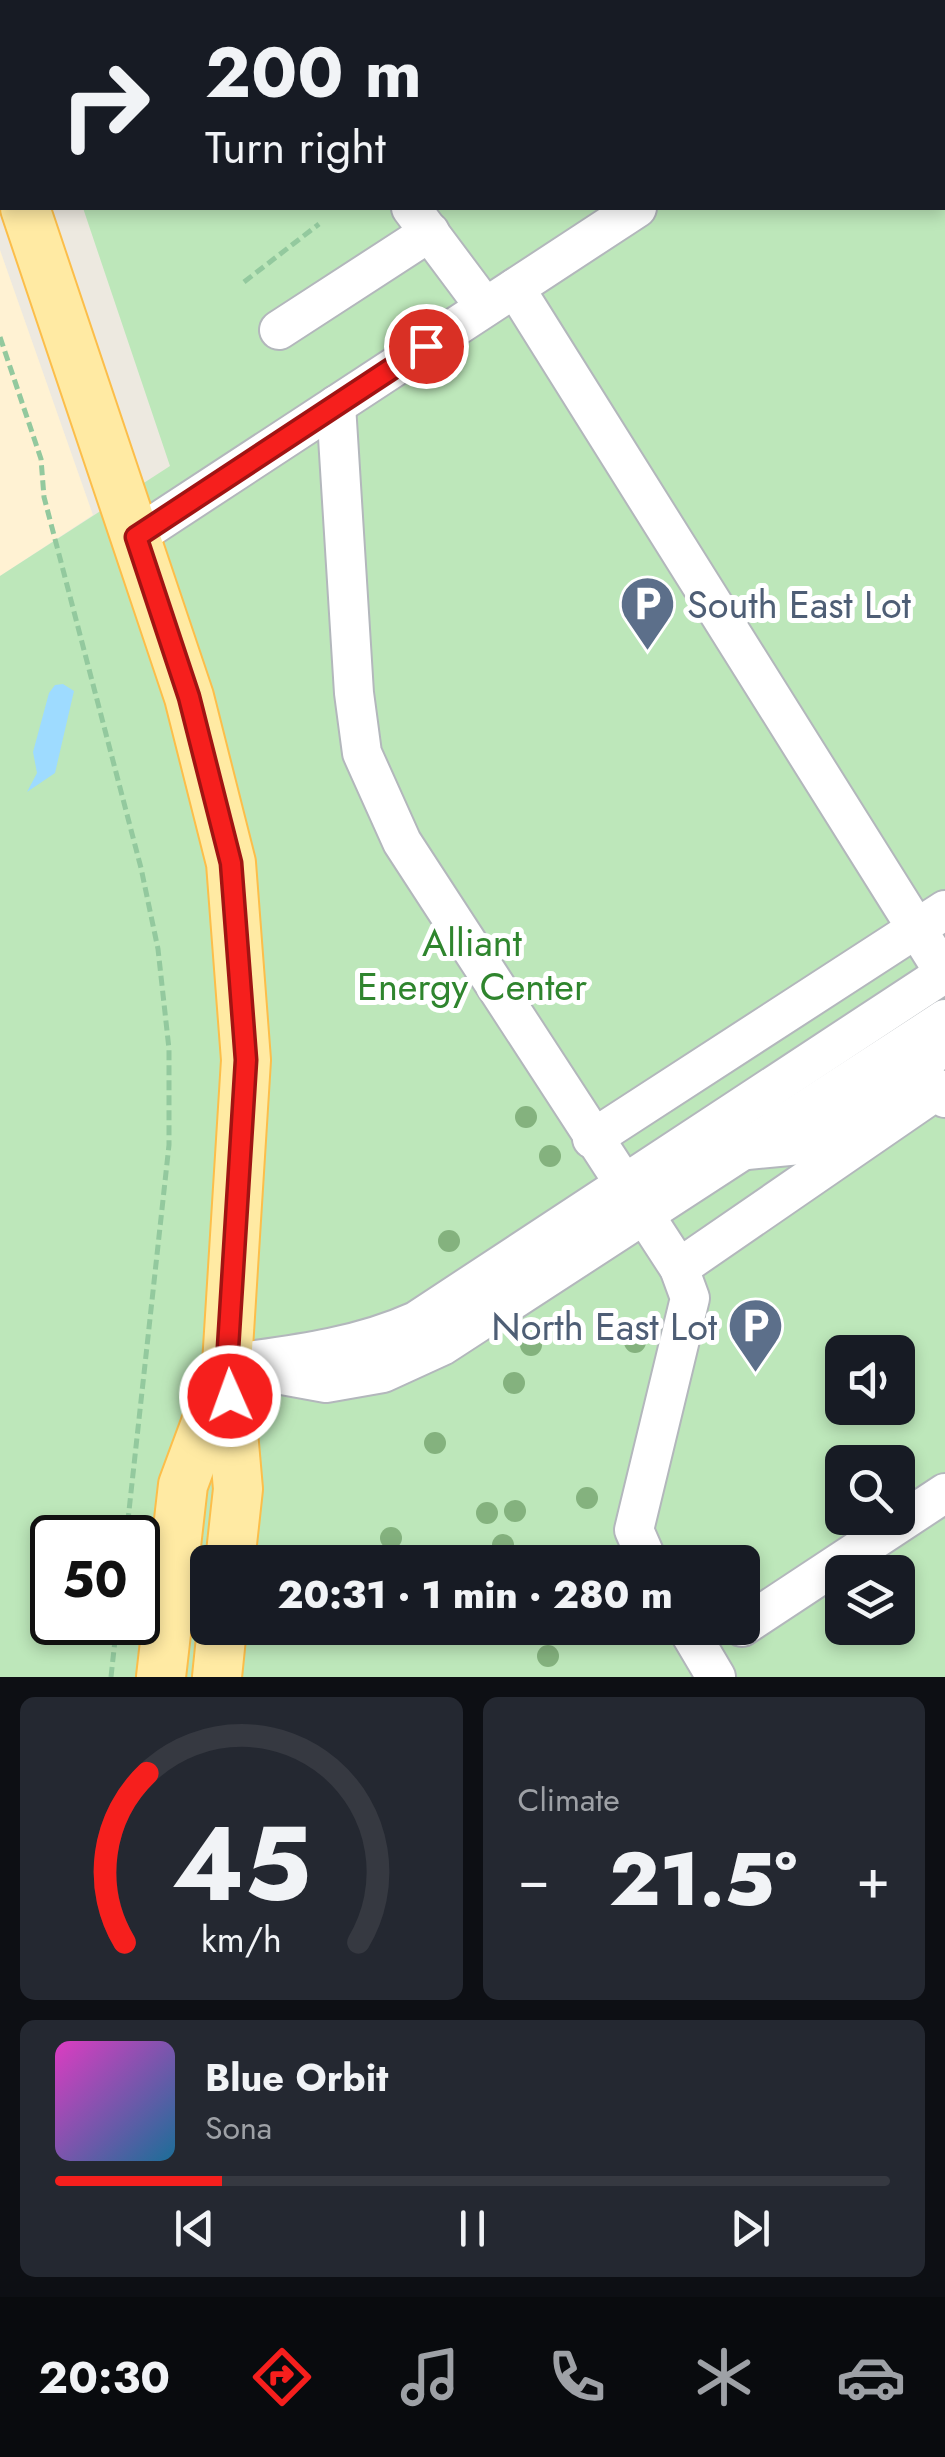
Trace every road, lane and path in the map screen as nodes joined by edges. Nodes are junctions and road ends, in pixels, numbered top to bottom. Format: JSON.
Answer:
{"nodes":[{"id":1,"x":26,"y":210,"type":"edge"},
{"id":2,"x":634,"y":210,"type":"edge"},
{"id":3,"x":420,"y":220,"type":"edge"},
{"id":4,"x":319,"y":224,"type":"dead end"},
{"id":5,"x":244,"y":282,"type":"dead end"},
{"id":6,"x":500,"y":298,"type":"junction"},
{"id":7,"x":279,"y":330,"type":"dead end"},
{"id":8,"x":0,"y":337,"type":"edge"},
{"id":9,"x":336,"y":405,"type":"junction"},
{"id":10,"x":136,"y":537,"type":"junction"},
{"id":11,"x":931,"y":919,"type":"edge"},
{"id":12,"x":945,"y":974,"type":"edge"},
{"id":13,"x":945,"y":1019,"type":"edge"},
{"id":14,"x":945,"y":1035,"type":"edge"},
{"id":15,"x":945,"y":1098,"type":"edge"},
{"id":16,"x":729,"y":1137,"type":"junction"},
{"id":17,"x":592,"y":1139,"type":"junction"},
{"id":18,"x":633,"y":1201,"type":"junction"},
{"id":19,"x":679,"y":1268,"type":"junction"},
{"id":20,"x":227,"y":1364,"type":"junction"},
{"id":21,"x":945,"y":1493,"type":"edge"},
{"id":22,"x":129,"y":1515,"type":"edge"},
{"id":23,"x":232,"y":1545,"type":"edge"},
{"id":24,"x":641,"y":1545,"type":"edge"},
{"id":25,"x":760,"y":1615,"type":"edge"},
{"id":26,"x":113,"y":1645,"type":"edge"},
{"id":27,"x":220,"y":1645,"type":"edge"},
{"id":28,"x":110,"y":1677,"type":"edge"},
{"id":29,"x":161,"y":1677,"type":"edge"},
{"id":30,"x":217,"y":1677,"type":"edge"}],
"edges":[{"from":1,"to":10,"type":"main road"},
{"from":2,"to":6,"type":"street"},
{"from":3,"to":6,"type":"street"},
{"from":3,"to":7,"type":"street"},
{"from":4,"to":5,"type":"path"},
{"from":6,"to":9,"type":"street"},
{"from":6,"to":11,"type":"street"},
{"from":8,"to":22,"type":"path"},
{"from":9,"to":10,"type":"street"},
{"from":9,"to":17,"type":"street"},
{"from":10,"to":20,"type":"main road"},
{"from":11,"to":12,"type":"street"},
{"from":11,"to":17,"type":"street"},
{"from":12,"to":16,"type":"street"},
{"from":13,"to":16,"type":"street"},
{"from":14,"to":16,"type":"street"},
{"from":15,"to":19,"type":"street"},
{"from":16,"to":18,"type":"street"},
{"from":17,"to":18,"type":"street"},
{"from":18,"to":19,"type":"street"},
{"from":18,"to":20,"type":"street"},
{"from":19,"to":24,"type":"street"},
{"from":20,"to":23,"type":"main road"},
{"from":20,"to":29,"type":"main road"},
{"from":21,"to":25,"type":"street"},
{"from":26,"to":28,"type":"path"},
{"from":27,"to":30,"type":"main road"}]}
